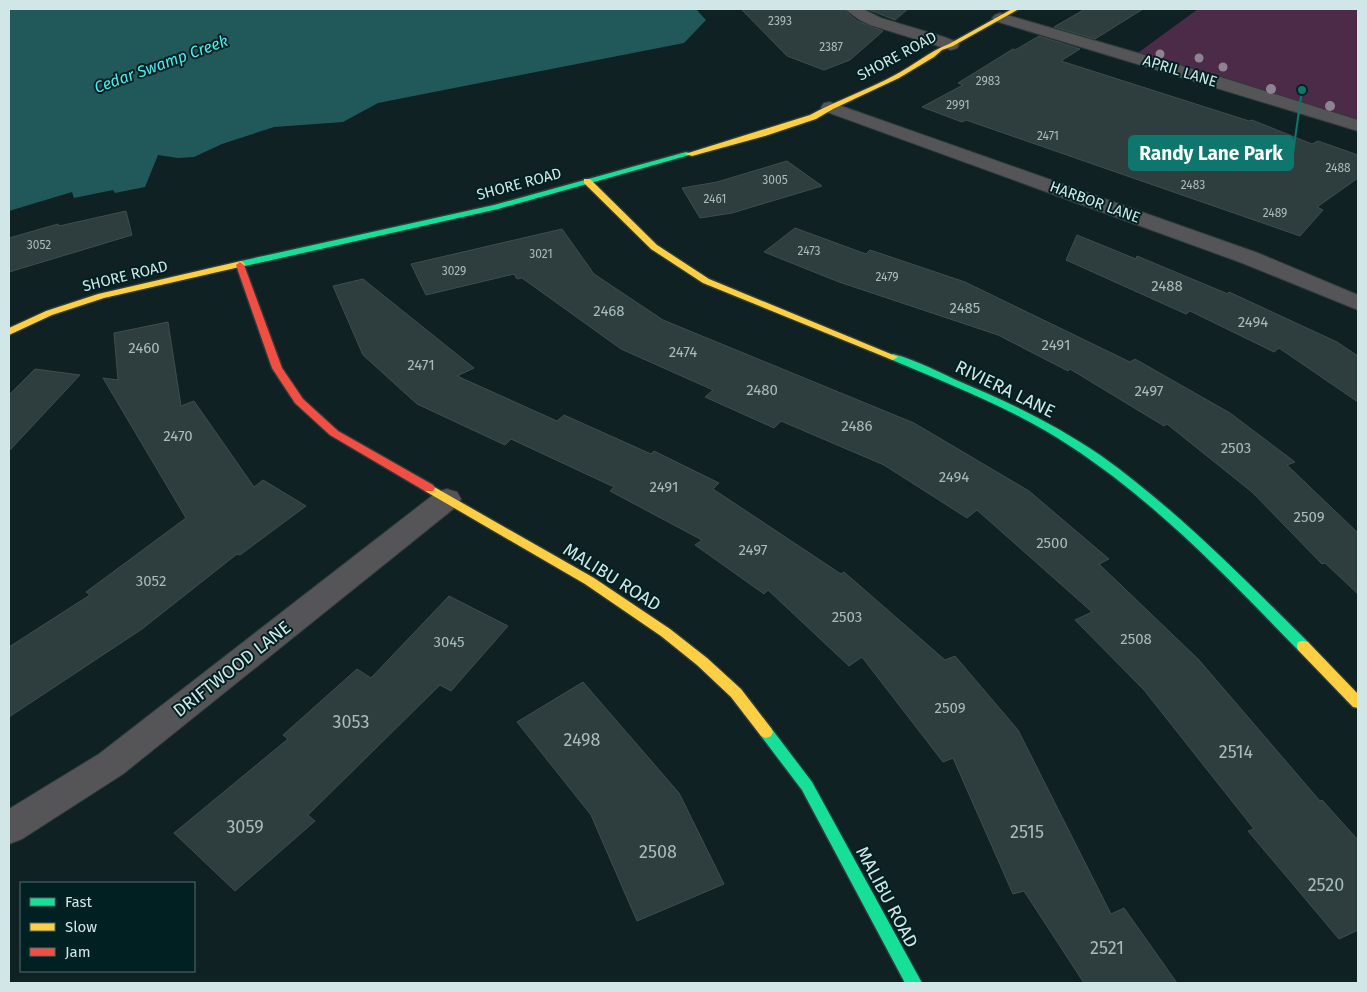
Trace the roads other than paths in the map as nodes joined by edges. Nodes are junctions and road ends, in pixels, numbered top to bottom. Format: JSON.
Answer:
{"nodes":[{"id":1,"x":853,"y":9,"type":"edge"},
{"id":2,"x":1016,"y":9,"type":"edge"},
{"id":3,"x":1000,"y":18,"type":"junction"},
{"id":4,"x":951,"y":45,"type":"junction"},
{"id":5,"x":830,"y":107,"type":"junction"},
{"id":6,"x":1358,"y":126,"type":"edge"},
{"id":7,"x":587,"y":182,"type":"junction"},
{"id":8,"x":240,"y":265,"type":"junction"},
{"id":9,"x":1358,"y":303,"type":"edge"},
{"id":10,"x":9,"y":332,"type":"edge"},
{"id":11,"x":447,"y":499,"type":"junction"},
{"id":12,"x":1358,"y":703,"type":"edge"},
{"id":13,"x":9,"y":828,"type":"edge"},
{"id":14,"x":914,"y":983,"type":"edge"}],
"edges":[{"from":1,"to":4,"type":"street"},
{"from":2,"to":3,"type":"street","name":"SHORE ROAD"},
{"from":3,"to":4,"type":"street","name":"SHORE ROAD"},
{"from":3,"to":6,"type":"street","name":"APRIL LANE"},
{"from":4,"to":5,"type":"street","name":"SHORE ROAD"},
{"from":5,"to":7,"type":"street","name":"SHORE ROAD"},
{"from":5,"to":9,"type":"street","name":"HARBOR LANE"},
{"from":7,"to":8,"type":"street","name":"SHORE ROAD"},
{"from":7,"to":12,"type":"street","name":"RIVIERA LANE"},
{"from":8,"to":10,"type":"street","name":"SHORE ROAD"},
{"from":8,"to":11,"type":"street","name":"MALIBU ROAD"},
{"from":11,"to":13,"type":"street","name":"DRIFTWOOD LANE"},
{"from":11,"to":14,"type":"street","name":"MALIBU ROAD"}]}
